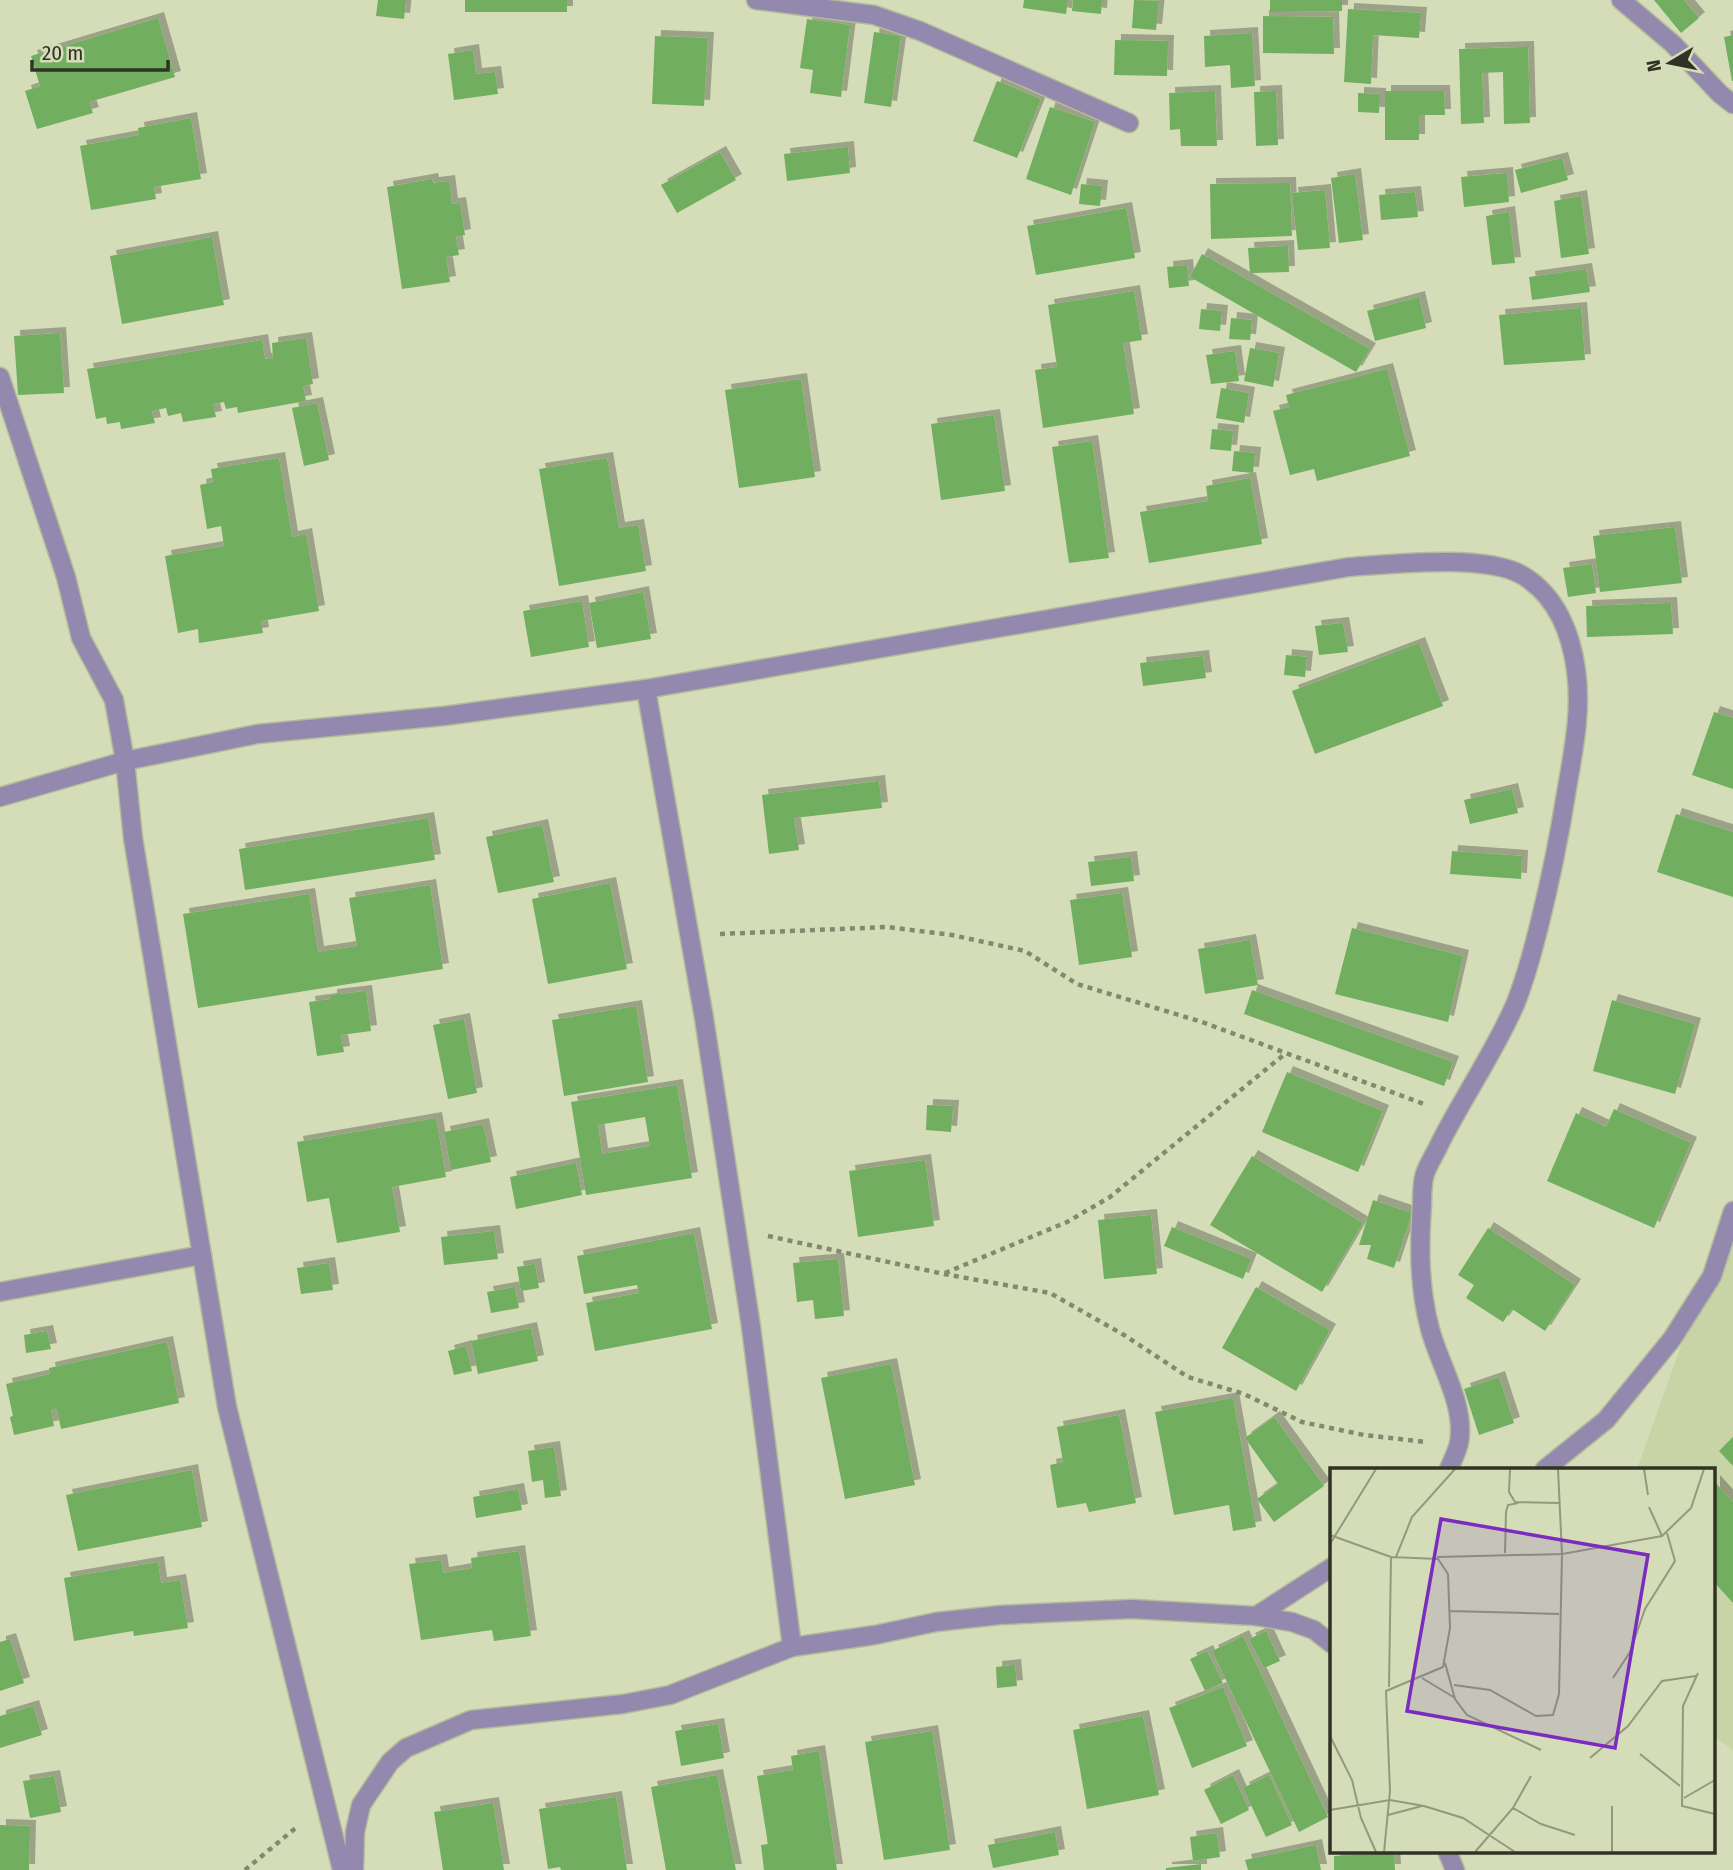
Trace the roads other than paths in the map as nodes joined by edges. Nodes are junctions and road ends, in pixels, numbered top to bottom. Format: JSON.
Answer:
{"nodes":[{"id":1,"x":756,"y":0,"type":"edge"},
{"id":2,"x":1621,"y":0,"type":"edge"},
{"id":3,"x":1733,"y":104,"type":"edge"},
{"id":4,"x":1129,"y":122,"type":"dead end"},
{"id":5,"x":0,"y":377,"type":"edge"},
{"id":6,"x":646,"y":690,"type":"junction"},
{"id":7,"x":125,"y":761,"type":"junction"},
{"id":8,"x":0,"y":797,"type":"edge"},
{"id":9,"x":1733,"y":1211,"type":"edge"},
{"id":10,"x":202,"y":1255,"type":"junction"},
{"id":11,"x":0,"y":1292,"type":"edge"},
{"id":12,"x":1449,"y":1468,"type":"edge"},
{"id":13,"x":1549,"y":1468,"type":"edge"},
{"id":14,"x":1330,"y":1568,"type":"edge"},
{"id":15,"x":1256,"y":1616,"type":"junction"},
{"id":16,"x":1330,"y":1642,"type":"edge"},
{"id":17,"x":792,"y":1647,"type":"junction"},
{"id":18,"x":1448,"y":1853,"type":"edge"},
{"id":19,"x":342,"y":1870,"type":"edge"},
{"id":20,"x":354,"y":1870,"type":"edge"},
{"id":21,"x":1455,"y":1870,"type":"edge"}],
"edges":[{"from":1,"to":4,"type":"street"},
{"from":2,"to":3,"type":"street"},
{"from":5,"to":7,"type":"street"},
{"from":6,"to":7,"type":"street"},
{"from":6,"to":12,"type":"street"},
{"from":6,"to":17,"type":"street"},
{"from":7,"to":8,"type":"street"},
{"from":7,"to":10,"type":"street"},
{"from":9,"to":13,"type":"street"},
{"from":10,"to":11,"type":"street"},
{"from":10,"to":19,"type":"street"},
{"from":14,"to":15,"type":"street"},
{"from":15,"to":16,"type":"street"},
{"from":15,"to":17,"type":"street"},
{"from":17,"to":20,"type":"street"},
{"from":18,"to":21,"type":"street"}]}
